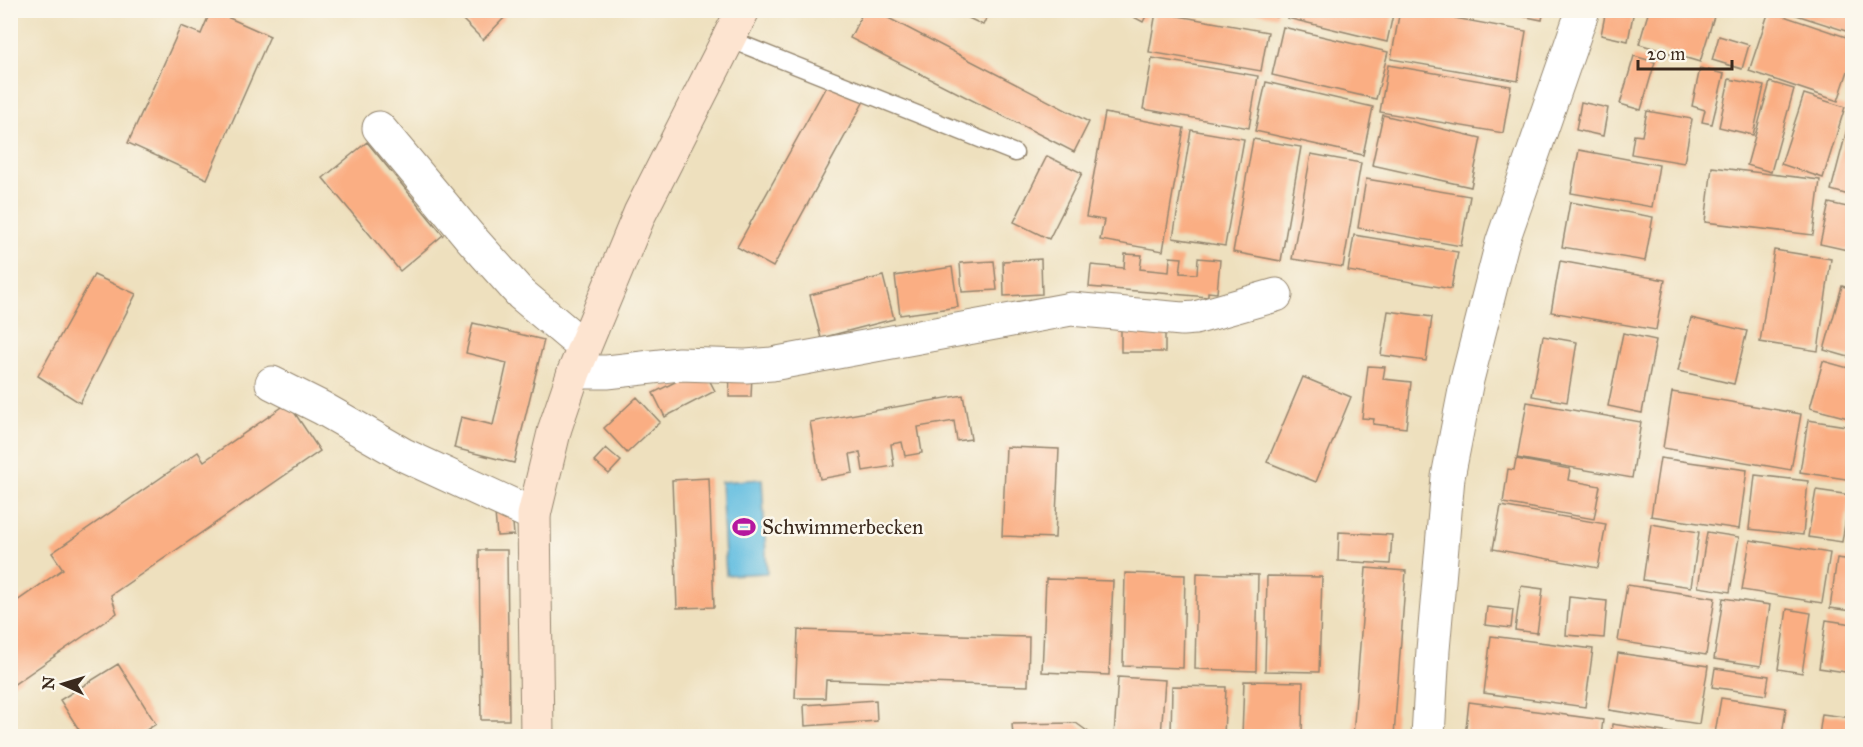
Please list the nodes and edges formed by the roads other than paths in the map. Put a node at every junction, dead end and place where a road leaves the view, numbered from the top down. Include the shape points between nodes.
1 (743, 10) edge
2 (1583, 10) edge
3 (729, 39) junction
4 (379, 128) dead end
5 (1015, 153) dead end
6 (1276, 296) dead end
7 (579, 360) junction
8 (272, 383) dead end
9 (534, 515) junction
10 (537, 736) edge
11 (1428, 736) edge

1 - 3 street
2 - 11 street via 1502,243 1467,380 1448,477
3 - 5 lane
3 - 7 street via 640,213
4 - 7 street
6 - 7 street via 1182,319 1071,309 772,364 679,364 607,372
7 - 9 street via 555,428
8 - 9 street via 404,455
9 - 10 street

